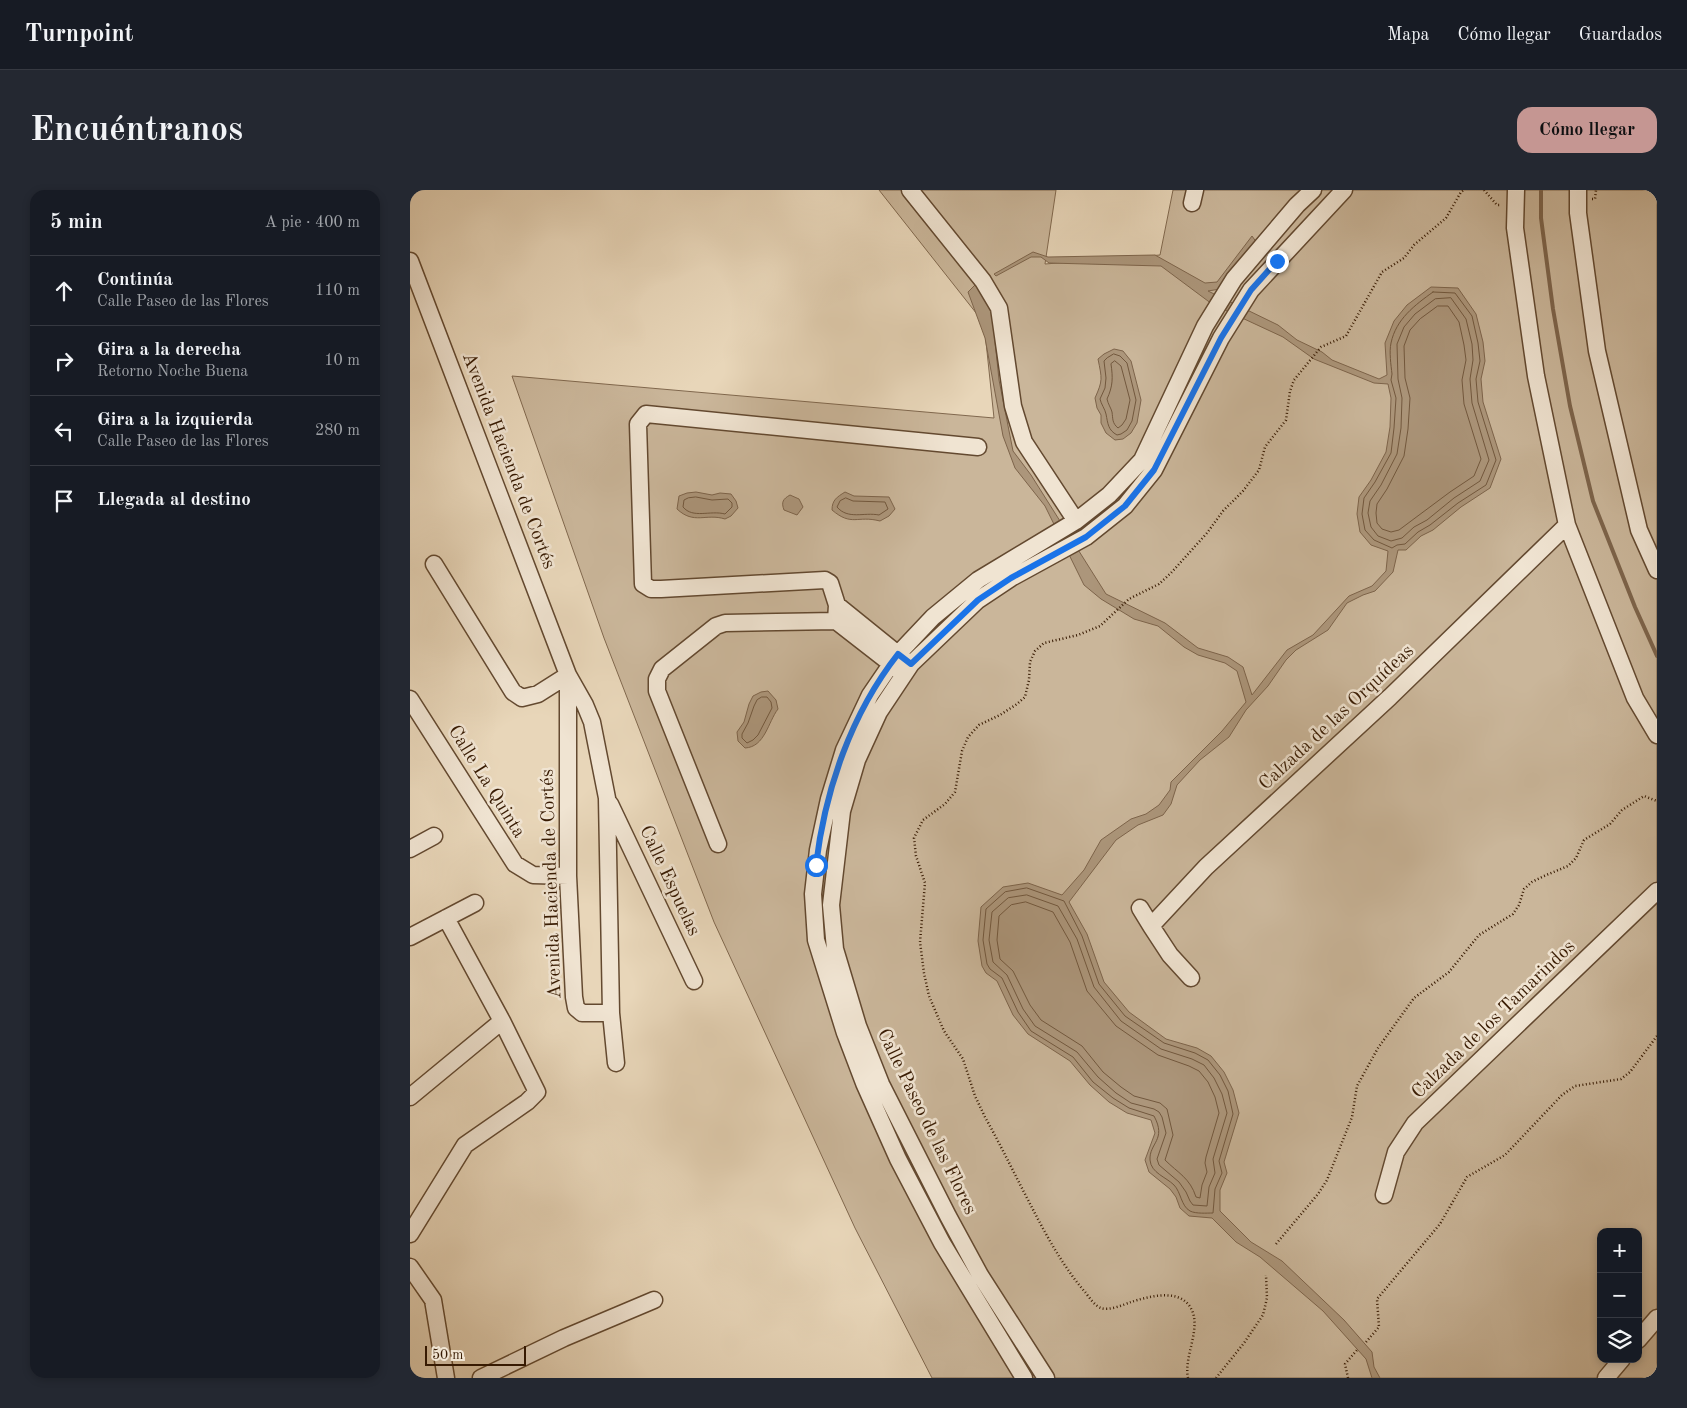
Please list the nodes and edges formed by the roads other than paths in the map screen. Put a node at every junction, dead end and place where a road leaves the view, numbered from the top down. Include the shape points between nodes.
1 (910, 190) edge
2 (1313, 190) edge
3 (1578, 190) edge
4 (1341, 191) edge
5 (1517, 196) edge
6 (410, 261) edge
7 (978, 447) dead end
8 (1091, 509) junction
9 (1076, 521) junction
10 (1104, 522) junction
11 (1567, 525) junction
12 (434, 564) dead end
13 (1657, 570) edge
14 (836, 613) junction
15 (901, 664) junction
16 (568, 675) junction
17 (410, 699) edge
18 (1657, 735) edge
19 (607, 798) junction
20 (434, 836) dead end
21 (718, 844) dead end
22 (410, 848) edge
23 (568, 876) junction
24 (1657, 891) edge
25 (475, 903) dead end
26 (1140, 908) dead end
27 (446, 918) junction
28 (1151, 926) junction
29 (410, 937) edge
30 (1191, 978) dead end
31 (694, 981) dead end
32 (611, 1013) junction
33 (502, 1021) junction
34 (616, 1063) dead end
35 (410, 1097) edge
36 (914, 1151) junction
37 (898, 1159) junction
38 (1384, 1195) dead end
39 (410, 1234) edge
40 (410, 1267) edge
41 (654, 1300) dead end
42 (1657, 1318) edge
43 (1642, 1335) edge
44 (1619, 1363) edge
45 (446, 1378) edge
46 (481, 1378) edge
47 (1024, 1378) edge
48 (1046, 1378) edge
49 (1606, 1378) edge

1 - 9 street via 984,281 999,308 1013,406 1024,442
2 - 8 street, Calle Paseo de las Flores via 1296,205 1234,279 1205,326 1142,460
3 - 13 street via 1578,212 1597,351 1640,530
4 - 10 street, Calle Paseo de las Flores via 1251,290 1221,338 1154,470 1125,506
5 - 11 street via 1515,228 1536,376
6 - 16 street, Avenida Hacienda de Cortés
7 - 14 street via 646,414 638,424 643,584 651,589 662,589 825,580 830,583
8 - 9 street, Calle Paseo de las Flores
8 - 10 street
9 - 15 street, Calle Paseo de las Flores via 978,580 933,617
10 - 15 street, Calle Paseo de las Flores via 1086,537 978,600
11 - 18 street via 1635,698
11 - 28 street, Calzada de las Orquídeas via 1390,697 1206,867
12 - 16 street via 513,692 522,698 538,694
14 - 15 street
14 - 21 street via 725,623 716,626 662,669 657,679 657,691
15 - 36 street, Calle Paseo de las Flores via 857,760 842,811 831,905 836,949 858,1026 881,1084
15 - 37 street, Calle Paseo de las Flores via 870,695 844,750 818,850 813,894 816,940 826,976 864,1083
16 - 19 street, Avenida Hacienda de Cortés via 592,722
16 - 23 street, Avenida Hacienda de Cortés
17 - 23 street, Calle La Quinta via 515,864 533,875
19 - 31 street, Calle Espuelas
19 - 32 street, Avenida Hacienda de Cortés
20 - 22 street
23 - 32 street, Avenida Hacienda de Cortés via 576,1008 582,1013
24 - 38 street, Calzada de los Tamarindos via 1415,1123 1396,1152
25 - 27 street
26 - 28 street
27 - 29 street
27 - 33 street
28 - 30 street via 1170,955
32 - 34 street
33 - 35 street
33 - 39 street via 537,1092 465,1145
36 - 37 street
36 - 48 street, Calle Paseo de las Flores via 980,1276
37 - 47 street, Calle Paseo de las Flores via 942,1243
40 - 45 street via 433,1300
41 - 46 street
42 - 43 street
44 - 49 street

